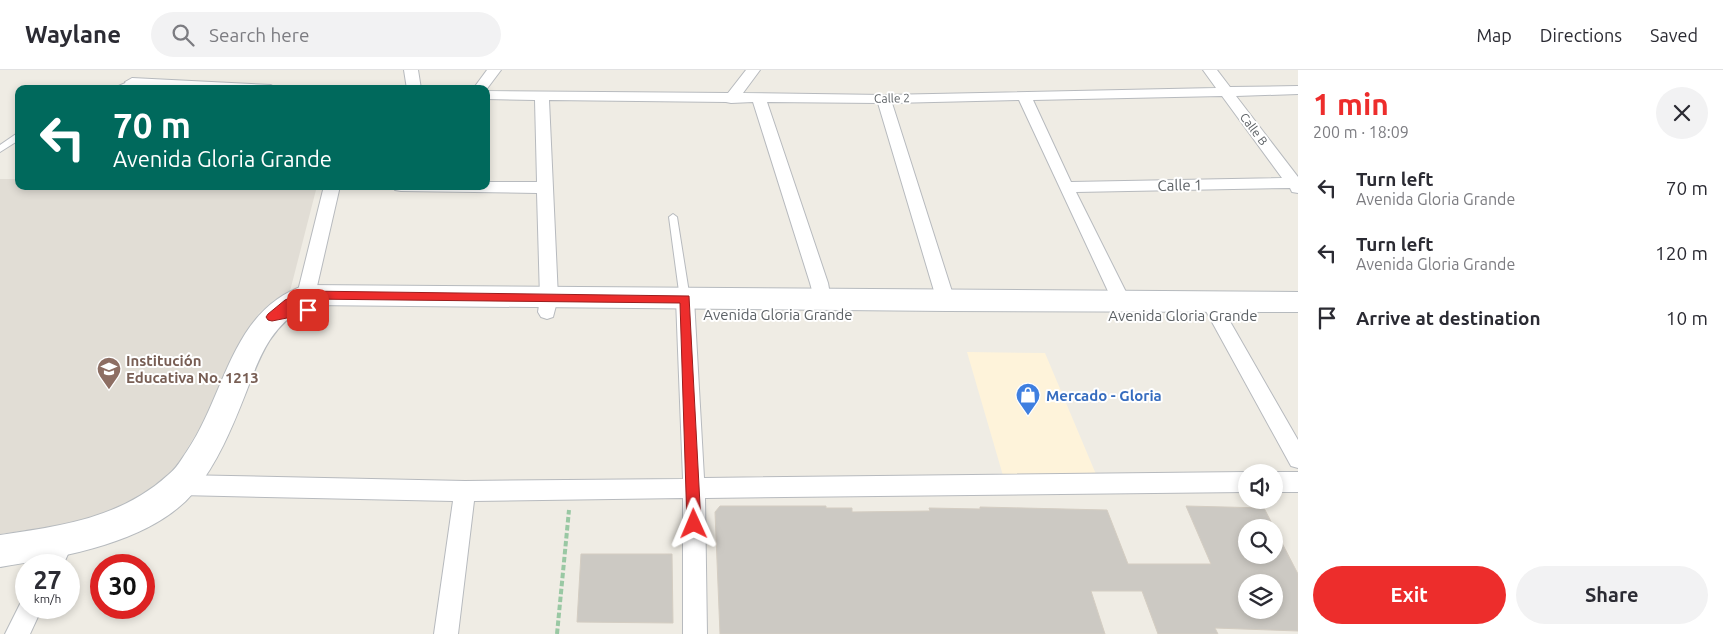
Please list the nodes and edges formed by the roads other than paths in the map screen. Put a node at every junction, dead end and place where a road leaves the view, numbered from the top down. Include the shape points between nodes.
1 (146, 70) edge
2 (411, 70) edge
3 (494, 70) edge
4 (753, 70) edge
5 (1210, 70) edge
6 (132, 82) junction
7 (125, 85) edge
8 (192, 85) edge
9 (413, 85) edge
10 (483, 85) edge
11 (1298, 90) edge
12 (1226, 91) junction
13 (490, 95) edge
14 (542, 97) junction
15 (1026, 97) junction
16 (731, 99) junction
17 (759, 99) junction
18 (884, 99) junction
19 (15, 139) edge
20 (0, 149) edge
21 (1296, 186) edge
22 (490, 187) edge
23 (1066, 187) junction
24 (544, 188) junction
25 (331, 190) edge
26 (673, 218) dead end
27 (306, 295) junction
28 (822, 300) junction
29 (946, 301) junction
30 (1122, 302) junction
31 (1298, 302) edge
32 (548, 305) junction
33 (685, 306) junction
34 (1213, 309) junction
35 (1298, 315) edge
36 (272, 317) junction
37 (1298, 459) edge
38 (1238, 482) edge
39 (1283, 482) edge
40 (1298, 482) edge
41 (180, 485) junction
42 (694, 487) junction
43 (465, 491) junction
44 (0, 551) edge
45 (57, 553) edge
46 (24, 619) edge
47 (17, 634) edge
48 (446, 634) edge
49 (695, 634) edge

1 - 6 street
2 - 9 street
3 - 10 street
4 - 16 street
5 - 12 street, Calle B
6 - 7 lane
6 - 8 street
11 - 12 street, Calle 2
12 - 15 street, Calle 2
12 - 21 street, Calle B
13 - 14 street, Calle 2
14 - 16 street, Calle 2
14 - 24 street
15 - 18 street, Calle 2
15 - 23 street
16 - 17 street, Calle 2
17 - 18 street, Calle 2
17 - 28 street
18 - 29 street
19 - 20 lane
21 - 23 street, Calle 1
22 - 24 street
23 - 30 street
24 - 32 street
25 - 27 street
26 - 33 lane
27 - 32 street, Avenida Gloria Grande
27 - 36 street, Avenida Gloria Grande via 289,303
28 - 29 street, Avenida Gloria Grande
28 - 33 street, Avenida Gloria Grande
29 - 30 street, Avenida Gloria Grande
30 - 34 street, Avenida Gloria Grande
31 - 34 street, Avenida Gloria Grande
32 - 33 street, Avenida Gloria Grande
32 - 36 street, Avenida Gloria Grande via 308,310
33 - 34 street, Avenida Gloria Grande
33 - 42 street
34 - 35 street, Avenida Gloria Grande
34 - 37 street
36 - 41 street via 250,350 204,452
38 - 42 street
39 - 40 street
41 - 43 street
41 - 45 street via 144,512
42 - 43 street
42 - 49 street
43 - 48 street
44 - 45 street
46 - 47 street

